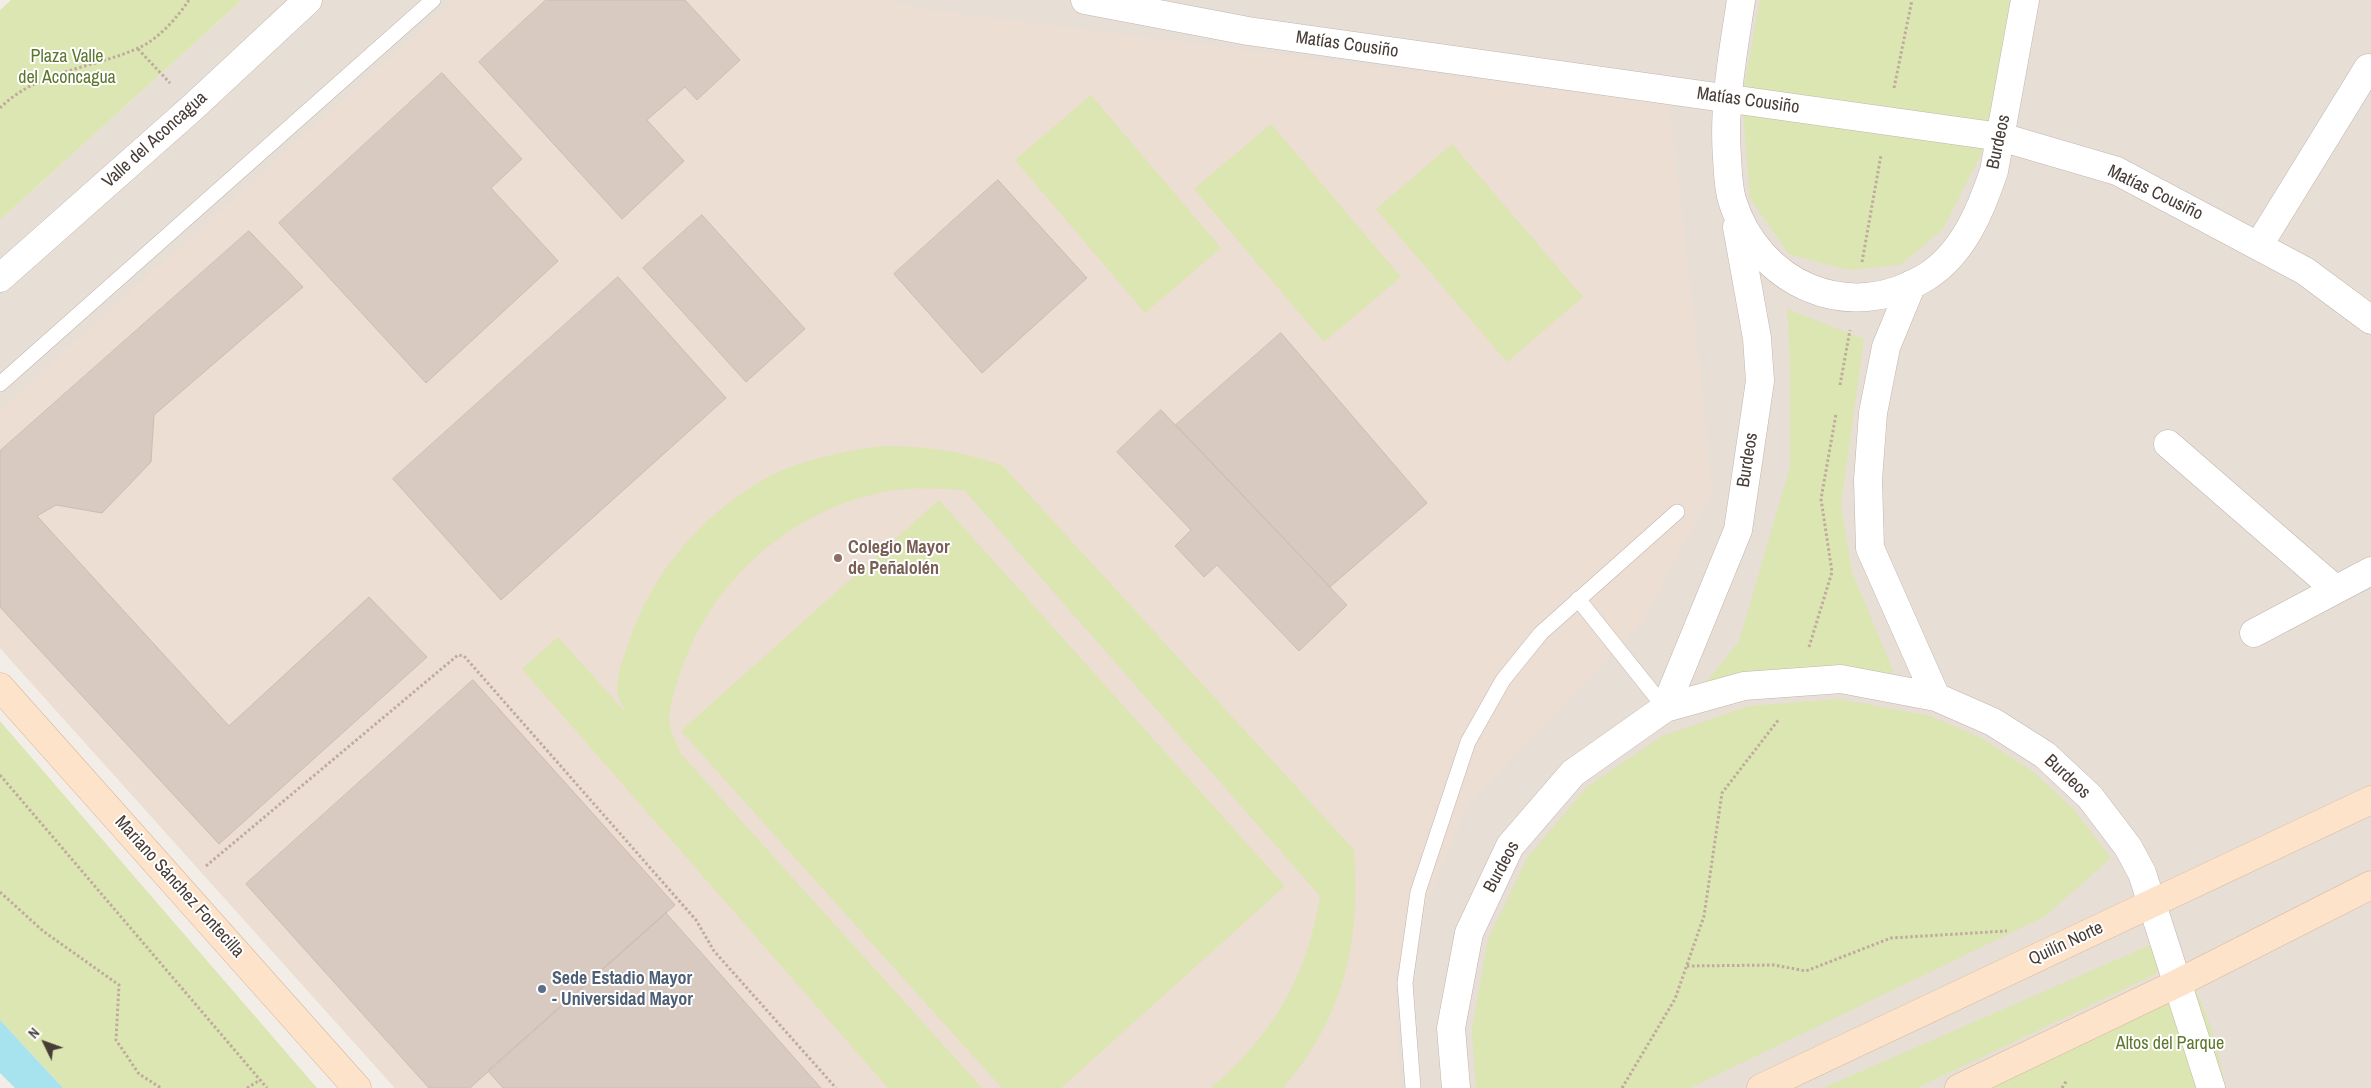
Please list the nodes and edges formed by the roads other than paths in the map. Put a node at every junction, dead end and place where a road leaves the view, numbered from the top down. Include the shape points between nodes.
1 (308, 0) edge
2 (433, 0) edge
3 (1084, 0) edge
4 (1741, 0) edge
5 (2025, 0) edge
6 (2368, 68) dead end
7 (1726, 98) junction
8 (2002, 137) junction
9 (1732, 201) junction
10 (2259, 245) junction
11 (0, 278) edge
12 (1912, 284) junction
13 (2371, 320) edge
14 (0, 384) edge
15 (2168, 444) dead end
16 (1677, 512) dead end
17 (2371, 571) edge
18 (2335, 589) junction
19 (1578, 599) junction
20 (2254, 633) dead end
21 (0, 686) edge
22 (1936, 697) junction
23 (1665, 708) junction
24 (2371, 800) edge
25 (2368, 893) edge
26 (2151, 904) junction
27 (2176, 984) junction
28 (357, 1088) edge
29 (1413, 1088) edge
30 (1456, 1088) edge
31 (1761, 1088) edge
32 (1959, 1088) edge
33 (2211, 1088) edge

1 - 11 street, Valle del Aconcagua
2 - 14 lane
3 - 7 street, Matías Cousiño via 1248,31
4 - 7 street, Burdeos
5 - 8 street, Burdeos
6 - 10 street
7 - 8 street, Matías Cousiño
7 - 9 street, Burdeos via 1728,184
8 - 10 street, Matías Cousiño via 2117,171
8 - 12 street, Burdeos via 1986,194 1966,235 1940,265
9 - 12 street, Burdeos via 1755,247 1781,273 1801,286 1840,298 1856,298 1872,297
9 - 23 street, Burdeos via 1751,294 1760,381 1738,530
10 - 13 street, Matías Cousiño via 2305,271
12 - 22 street via 1886,348 1873,413 1868,480 1870,548
15 - 18 street
16 - 19 lane
17 - 18 street
18 - 20 street
19 - 23 lane
19 - 29 lane via 1541,633 1503,680 1465,751 1418,892 1406,983
21 - 28 street, Mariano Sánchez Fontecilla
22 - 23 street, Burdeos via 1841,679 1744,686
22 - 26 street, Burdeos via 1993,722 2045,755 2090,797 2128,847 2142,873
23 - 30 street, Burdeos via 1574,773 1510,846 1469,933 1451,1028
24 - 26 street, Quilín Norte
25 - 27 street
26 - 27 street, Burdeos
26 - 31 street, Quilín Norte
27 - 32 street
27 - 33 street

